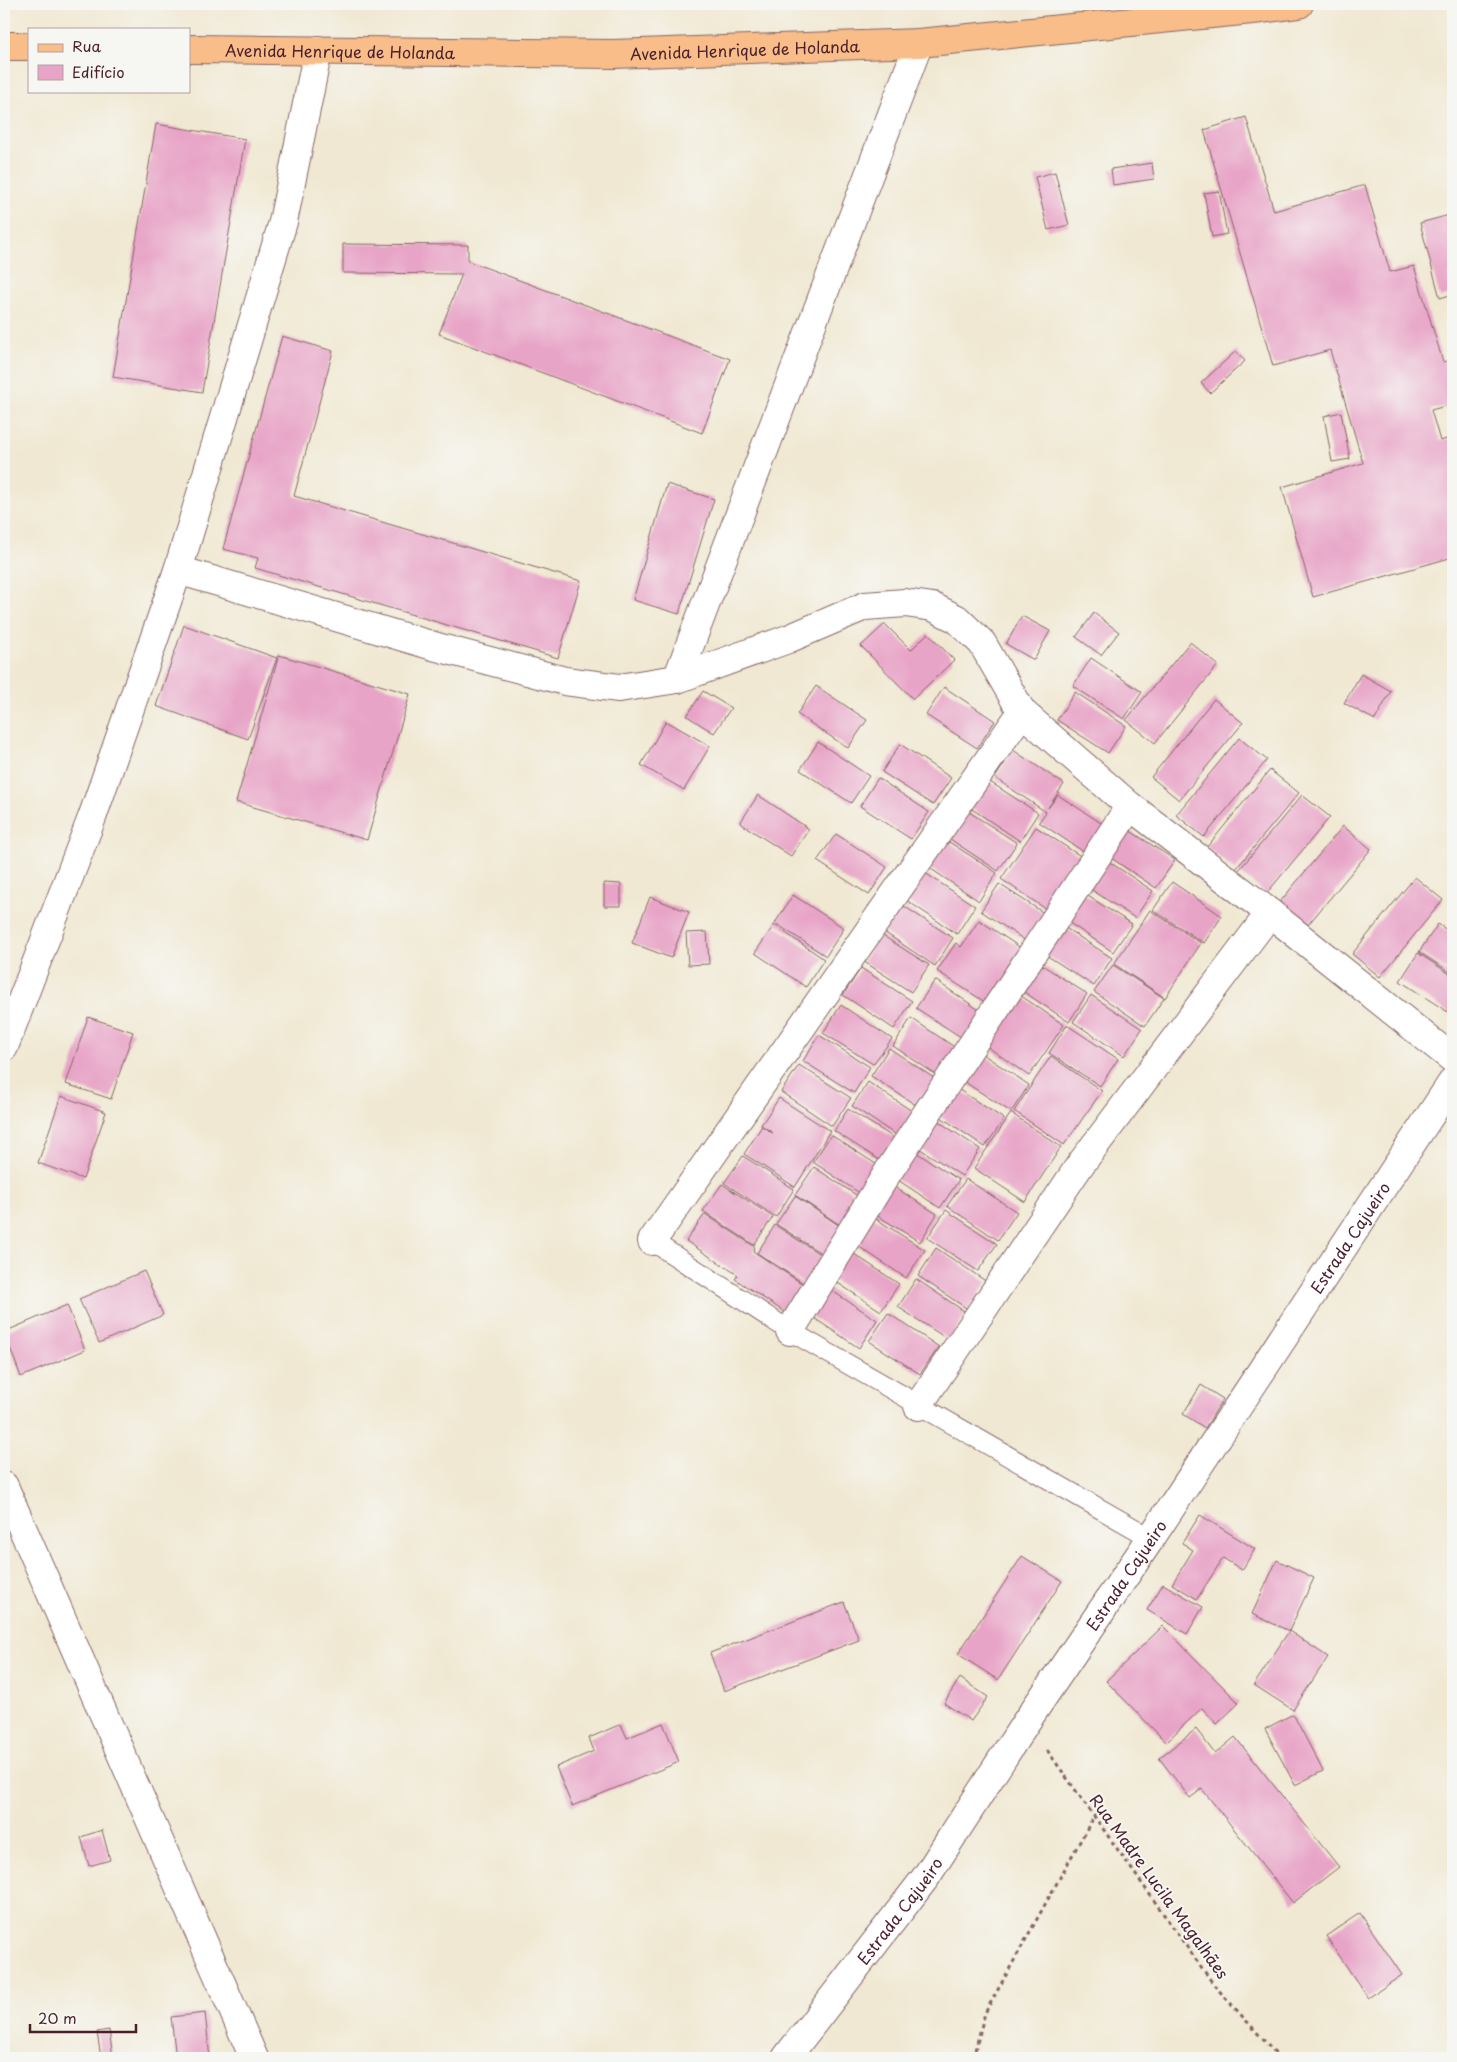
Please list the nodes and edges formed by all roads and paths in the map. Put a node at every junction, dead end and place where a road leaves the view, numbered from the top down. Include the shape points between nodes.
1 (1299, 4) edge
2 (919, 43) junction
3 (4, 46) edge
4 (28, 46) edge
5 (190, 48) edge
6 (318, 50) junction
7 (178, 570) junction
8 (677, 679) junction
9 (1022, 712) junction
10 (1130, 806) junction
11 (1270, 913) junction
12 (4, 1047) edge
13 (1453, 1059) edge
14 (1453, 1081) edge
15 (652, 1242) joint
16 (790, 1331) junction
17 (918, 1406) junction
18 (4, 1486) edge
19 (1151, 1538) junction
20 (1026, 1722) junction
21 (1094, 1816) junction
22 (254, 2058) edge
23 (786, 2058) edge
24 (973, 2058) edge
25 (1280, 2058) edge

1 - 2 main road, Avenida Henrique de Holanda
2 - 6 main road, Avenida Henrique de Holanda via 613,54
2 - 8 street
3 - 4 main road
5 - 6 main road, Avenida Henrique de Holanda
6 - 7 street via 283,222
7 - 8 street via 565,681 619,688
7 - 12 street via 93,814
8 - 9 street via 788,639 865,606 905,603 933,607 957,619 982,643
9 - 10 street
9 - 15 street
10 - 11 street
10 - 16 street via 888,1172
11 - 13 street
11 - 17 street via 1080,1164
14 - 19 street, Estrada Cajueiro
15 - 16 lane
16 - 17 lane
17 - 19 lane
18 - 22 street
19 - 20 street, Estrada Cajueiro
20 - 21 path, Rua Madre Lucila Magalhães
20 - 23 street, Estrada Cajueiro via 926,1878
21 - 24 path via 985,2013
21 - 25 path, Rua Madre Lucila Magalhães via 1214,1985

